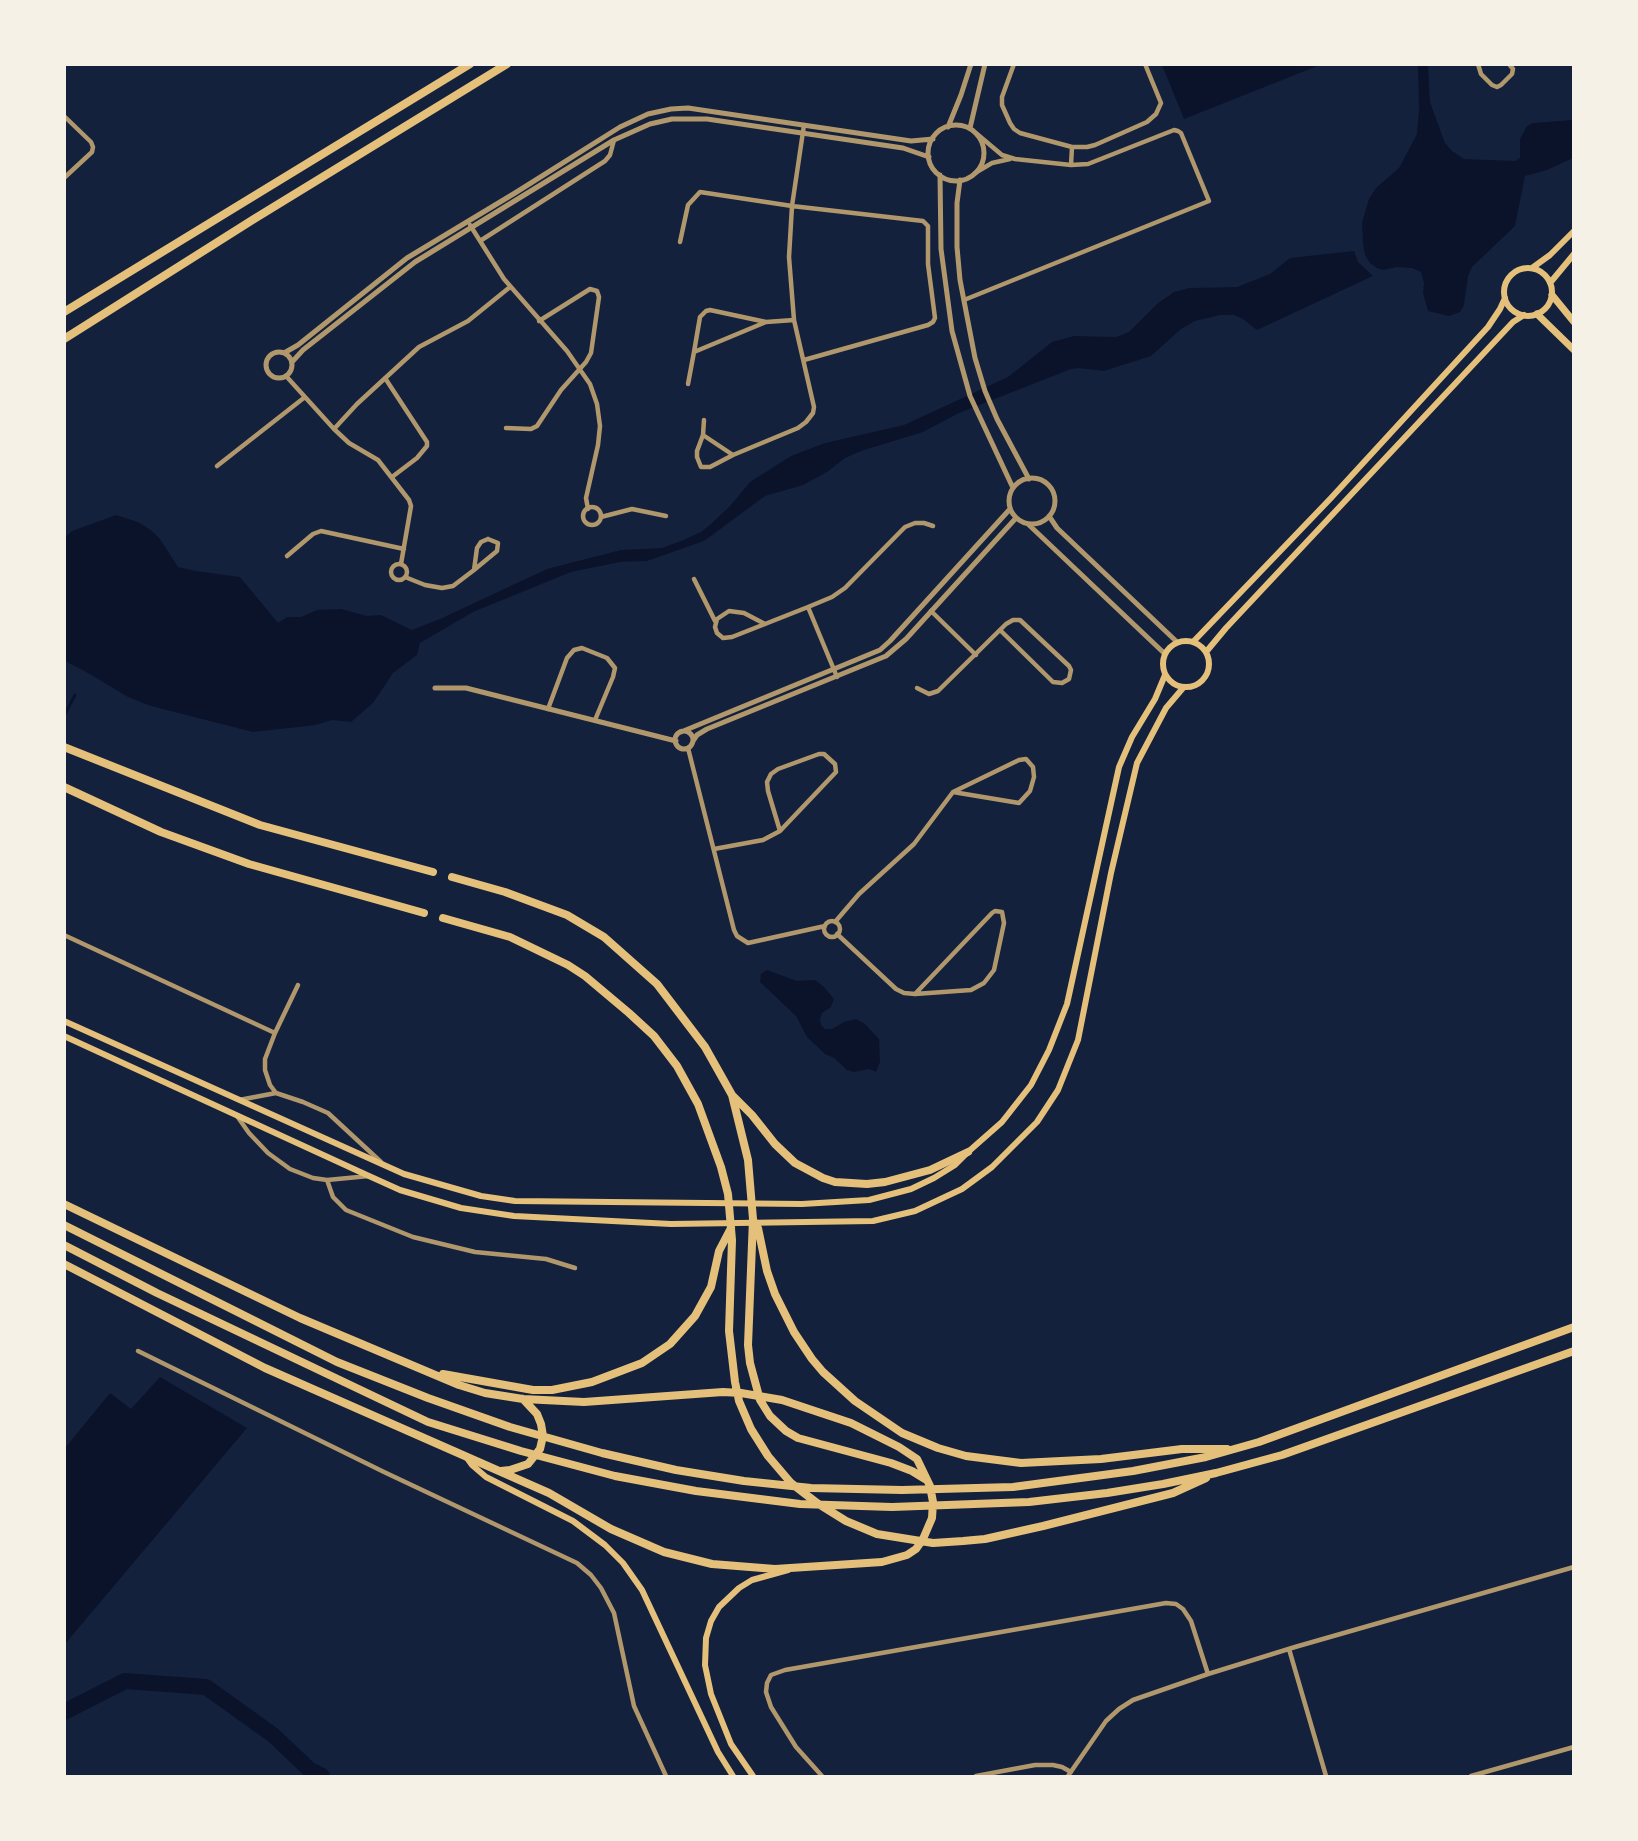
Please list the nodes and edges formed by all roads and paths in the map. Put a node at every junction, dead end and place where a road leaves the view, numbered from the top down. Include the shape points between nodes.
1 (470, 64) edge
2 (507, 64) edge
3 (970, 64) edge
4 (985, 64) edge
5 (1014, 64) edge
6 (1145, 64) edge
7 (1478, 64) edge
8 (1509, 64) edge
9 (64, 116) edge
10 (804, 125) junction
11 (948, 127) junction
12 (970, 129) junction
13 (803, 133) junction
14 (977, 134) junction
15 (933, 139) junction
16 (614, 140) junction
17 (1072, 147) junction
18 (929, 157) junction
19 (1015, 159) junction
20 (1071, 165) junction
21 (975, 173) junction
22 (940, 176) junction
23 (64, 178) edge
24 (960, 180) junction
25 (792, 206) junction
26 (468, 222) junction
27 (472, 228) junction
28 (1574, 231) edge
29 (480, 241) junction
30 (680, 242) dead end
31 (1574, 254) edge
32 (1532, 268) junction
33 (114, 282) junction
34 (1550, 283) junction
35 (510, 287) junction
36 (1552, 295) junction
37 (1505, 298) junction
38 (964, 300) junction
39 (64, 306) edge
40 (64, 312) edge
41 (1537, 314) junction
42 (1524, 315) junction
43 (794, 320) junction
44 (539, 321) junction
45 (766, 322) junction
46 (1574, 322) edge
47 (64, 339) edge
48 (1574, 350) edge
49 (694, 352) junction
50 (284, 353) junction
51 (804, 360) junction
52 (292, 362) junction
53 (580, 369) junction
54 (286, 376) junction
55 (385, 378) junction
56 (688, 384) dead end
57 (305, 397) junction
58 (704, 420) dead end
59 (506, 428) dead end
60 (334, 429) junction
61 (703, 435) junction
62 (733, 455) junction
63 (217, 466) dead end
64 (392, 477) junction
65 (1029, 478) junction
66 (1013, 488) junction
67 (588, 509) junction
68 (1010, 509) junction
69 (666, 516) dead end
70 (1049, 516) junction
71 (601, 517) junction
72 (1016, 518) junction
73 (1028, 524) junction
74 (933, 526) dead end
75 (404, 549) junction
76 (287, 556) dead end
77 (401, 564) junction
78 (474, 570) junction
79 (405, 577) junction
80 (694, 579) dead end
81 (808, 607) junction
82 (931, 611) junction
83 (716, 621) junction
84 (765, 624) junction
85 (1000, 630) junction
86 (1177, 642) junction
87 (1193, 642) junction
88 (1206, 652) junction
89 (1165, 654) junction
90 (976, 655) junction
91 (833, 669) junction
92 (1165, 675) junction
93 (837, 677) junction
94 (435, 688) dead end
95 (917, 688) dead end
96 (1183, 688) junction
97 (548, 709) junction
98 (595, 720) junction
99 (681, 732) junction
100 (676, 741) junction
101 (693, 741) junction
102 (64, 747) edge
103 (688, 748) junction
104 (64, 787) edge
105 (953, 792) junction
106 (780, 831) junction
107 (714, 849) junction
108 (434, 872) dead end
109 (452, 877) dead end
110 (424, 913) dead end
111 (443, 918) dead end
112 (835, 922) junction
113 (825, 926) junction
114 (837, 934) junction
115 (64, 935) edge
116 (298, 984) dead end
117 (915, 994) junction
118 (64, 1021) edge
119 (275, 1033) junction
120 (64, 1036) edge
121 (276, 1094) junction
122 (732, 1095) junction
123 (239, 1100) junction
124 (237, 1116) junction
125 (968, 1152) junction
126 (385, 1165) junction
127 (369, 1176) junction
128 (327, 1180) junction
129 (64, 1204) edge
130 (753, 1219) junction
131 (64, 1225) edge
132 (731, 1227) junction
133 (64, 1245) edge
134 (64, 1264) edge
135 (575, 1268) dead end
136 (1574, 1327) edge
137 (138, 1351) dead end
138 (1574, 1351) edge
139 (430, 1372) junction
140 (523, 1399) junction
141 (1233, 1450) junction
142 (467, 1458) junction
143 (500, 1471) junction
144 (1218, 1472) junction
145 (927, 1480) junction
146 (794, 1568) junction
147 (1574, 1568) edge
148 (1289, 1649) junction
149 (1208, 1674) junction
150 (1574, 1747) edge
151 (1070, 1774) edge
152 (666, 1776) edge
153 (733, 1776) edge
154 (753, 1776) edge
155 (822, 1776) edge
156 (976, 1776) edge
157 (1326, 1776) edge
158 (1471, 1776) edge

1 - 33 highway
2 - 47 highway
3 - 11 street
4 - 12 street
5 - 17 street via 1002,105 1014,129
6 - 17 street via 1161,104 1156,114 1095,145
7 - 8 street via 1481,74 1497,87 1512,74
9 - 23 street via 93,147 92,153
10 - 13 street
10 - 15 street via 911,141
10 - 26 street via 688,108 648,114 620,127
11 - 12 street
11 - 15 street
12 - 14 street
13 - 16 street via 689,118 650,124
13 - 18 street via 903,148
13 - 25 street
14 - 19 street via 1002,155
14 - 21 street via 984,158
15 - 18 street
16 - 27 street
16 - 29 street via 605,161
17 - 20 street
18 - 22 street
19 - 20 street
19 - 21 street via 1001,160
20 - 38 street via 1088,164 1178,131 1209,201
21 - 24 street
22 - 24 street
22 - 66 street via 941,249 952,331 970,396
24 - 38 street via 957,247
25 - 30 street via 700,192 688,205
25 - 43 street via 789,257
25 - 51 street via 923,221 928,226 933,322
26 - 27 street
26 - 50 street via 407,258
27 - 29 street
27 - 52 street via 399,273
28 - 32 main road
29 - 35 street
31 - 34 main road
32 - 34 main road
32 - 37 main road via 1521,268 1509,277
33 - 39 highway
33 - 40 highway
34 - 36 main road
35 - 44 street
35 - 55 street via 468,321 419,347
36 - 41 main road
36 - 46 main road
37 - 42 main road via 1511,309
37 - 87 main road via 1488,327
38 - 65 street via 985,391
41 - 42 main road
41 - 48 main road
42 - 88 main road via 1513,322
43 - 45 street
43 - 51 street
44 - 53 street
44 - 53 street via 590,289 597,291 591,353
45 - 49 street
45 - 49 street via 706,311 700,317
49 - 56 street
50 - 52 street
50 - 54 street via 271,354 266,367 275,378
51 - 62 street via 814,400 813,413 798,428
52 - 54 street
53 - 59 street via 537,426
53 - 67 street via 590,384 600,426 586,498
54 - 57 street
55 - 60 street
55 - 64 street via 427,442 417,458
57 - 60 street
57 - 63 street
58 - 61 street
60 - 64 street via 378,460
61 - 62 street
61 - 62 street via 697,451 701,467 710,467
64 - 75 street via 411,506
65 - 66 street
65 - 70 street via 1044,482 1054,494
66 - 68 street
67 - 71 street via 596,509
67 - 71 street via 583,515 588,524 597,524
68 - 72 street
68 - 91 street via 890,641 874,653
69 - 71 street via 632,509
70 - 73 street
70 - 86 street
72 - 73 street
72 - 82 street
73 - 89 street
74 - 81 street via 915,523 904,527 844,588
75 - 76 street via 321,531
75 - 77 street
77 - 79 street via 407,570
77 - 79 street via 393,566 391,574 396,579
78 - 78 street via 481,542 495,540 497,551
78 - 79 street via 453,586 442,588
80 - 83 street
81 - 84 street
81 - 91 street
82 - 90 street
82 - 93 street via 892,652
83 - 84 street via 729,611 744,613
83 - 84 street via 717,633 725,638
85 - 85 street via 1013,620 1020,620 1069,666 1069,679 1053,682
85 - 90 street
86 - 87 main road
86 - 89 main road
87 - 88 main road
88 - 96 main road via 1210,666 1204,680
89 - 92 main road
90 - 95 street via 938,691 929,694
91 - 93 street
91 - 99 street
92 - 96 main road
92 - 125 main road via 1119,767 1067,1004 1049,1050 1015,1107
93 - 101 street via 707,729
94 - 97 street via 466,688
96 - 127 main road via 1166,708 1137,763 1078,1040 1066,1075 1023,1137 992,1167 946,1198 880,1220 671,1224 504,1215 461,1208 400,1190
97 - 98 street
97 - 98 street via 567,658 582,648 607,658 615,668
98 - 100 street
99 - 100 street
99 - 101 street via 689,732
100 - 103 street via 680,748
101 - 103 street
102 - 108 highway via 260,825
103 - 107 street
104 - 110 highway via 161,832 249,864
105 - 105 street via 1019,803 1030,791 1033,767 1026,759 1019,760
105 - 112 street via 914,844 859,894
106 - 106 street via 768,791 771,774 824,754 835,764 836,772
106 - 107 street via 763,840
107 - 113 street via 734,930 742,941 748,943
109 - 122 highway via 547,906 611,943 657,984 705,1047
111 - 132 highway via 510,937 552,955 585,976 654,1036 677,1066 698,1104 722,1167
112 - 113 street
112 - 114 street
113 - 114 street via 828,935
114 - 117 street via 896,989
115 - 119 street
116 - 119 street
117 - 117 street via 992,913 1002,912 1004,923 994,970 984,983 971,990
118 - 123 main road
119 - 121 street via 265,1070
120 - 124 main road
121 - 123 street
121 - 126 street via 328,1113
122 - 125 highway via 795,1163 835,1182 885,1182 930,1170
122 - 130 highway via 748,1160
123 - 126 main road
124 - 127 main road
124 - 128 street via 268,1153 290,1169
125 - 126 main road via 955,1165 911,1188 869,1200 802,1204 515,1202 451,1189
127 - 128 street
128 - 135 street via 333,1197 346,1210 413,1237 475,1252 546,1259
129 - 139 highway via 300,1318
130 - 141 highway via 775,1294 812,1359 855,1401 902,1433 966,1456 1021,1463 1182,1449
130 - 145 highway via 748,1345 756,1391 770,1416 798,1438 898,1466
131 - 141 highway via 338,1362 428,1398 602,1453 713,1477 839,1490 941,1490 1033,1485 1133,1471
132 - 139 highway via 719,1251 711,1287 695,1316 662,1350 631,1368 581,1386 552,1390
132 - 144 highway via 729,1331 735,1382 744,1414 768,1456 791,1483 827,1510 864,1530 933,1543 986,1539 1173,1493
133 - 144 highway via 428,1422 615,1476 746,1498 858,1507 1029,1502 1107,1493
134 - 142 highway via 265,1368
136 - 141 highway
137 - 152 street via 577,1563 602,1588 614,1613 634,1706
138 - 144 highway via 1318,1443
139 - 140 highway via 485,1393
140 - 143 highway via 542,1424 540,1449 528,1464
140 - 145 highway via 584,1402 723,1392 772,1397 851,1423 899,1448 917,1459
142 - 143 highway
142 - 153 main road via 486,1476 573,1521 624,1563 642,1590 717,1752
143 - 146 highway via 664,1552 734,1567
145 - 146 highway via 933,1502 932,1518 923,1539 908,1555 882,1562
146 - 154 main road via 752,1580 739,1588 719,1607 706,1638 705,1665 711,1694 731,1744
147 - 148 street
148 - 149 street
148 - 157 street
149 - 151 street via 1119,1708
149 - 155 street via 1191,1621 1183,1609 1166,1603 771,1675 766,1692 771,1707 796,1747
150 - 158 street
151 - 156 street via 1062,1767 1035,1765

